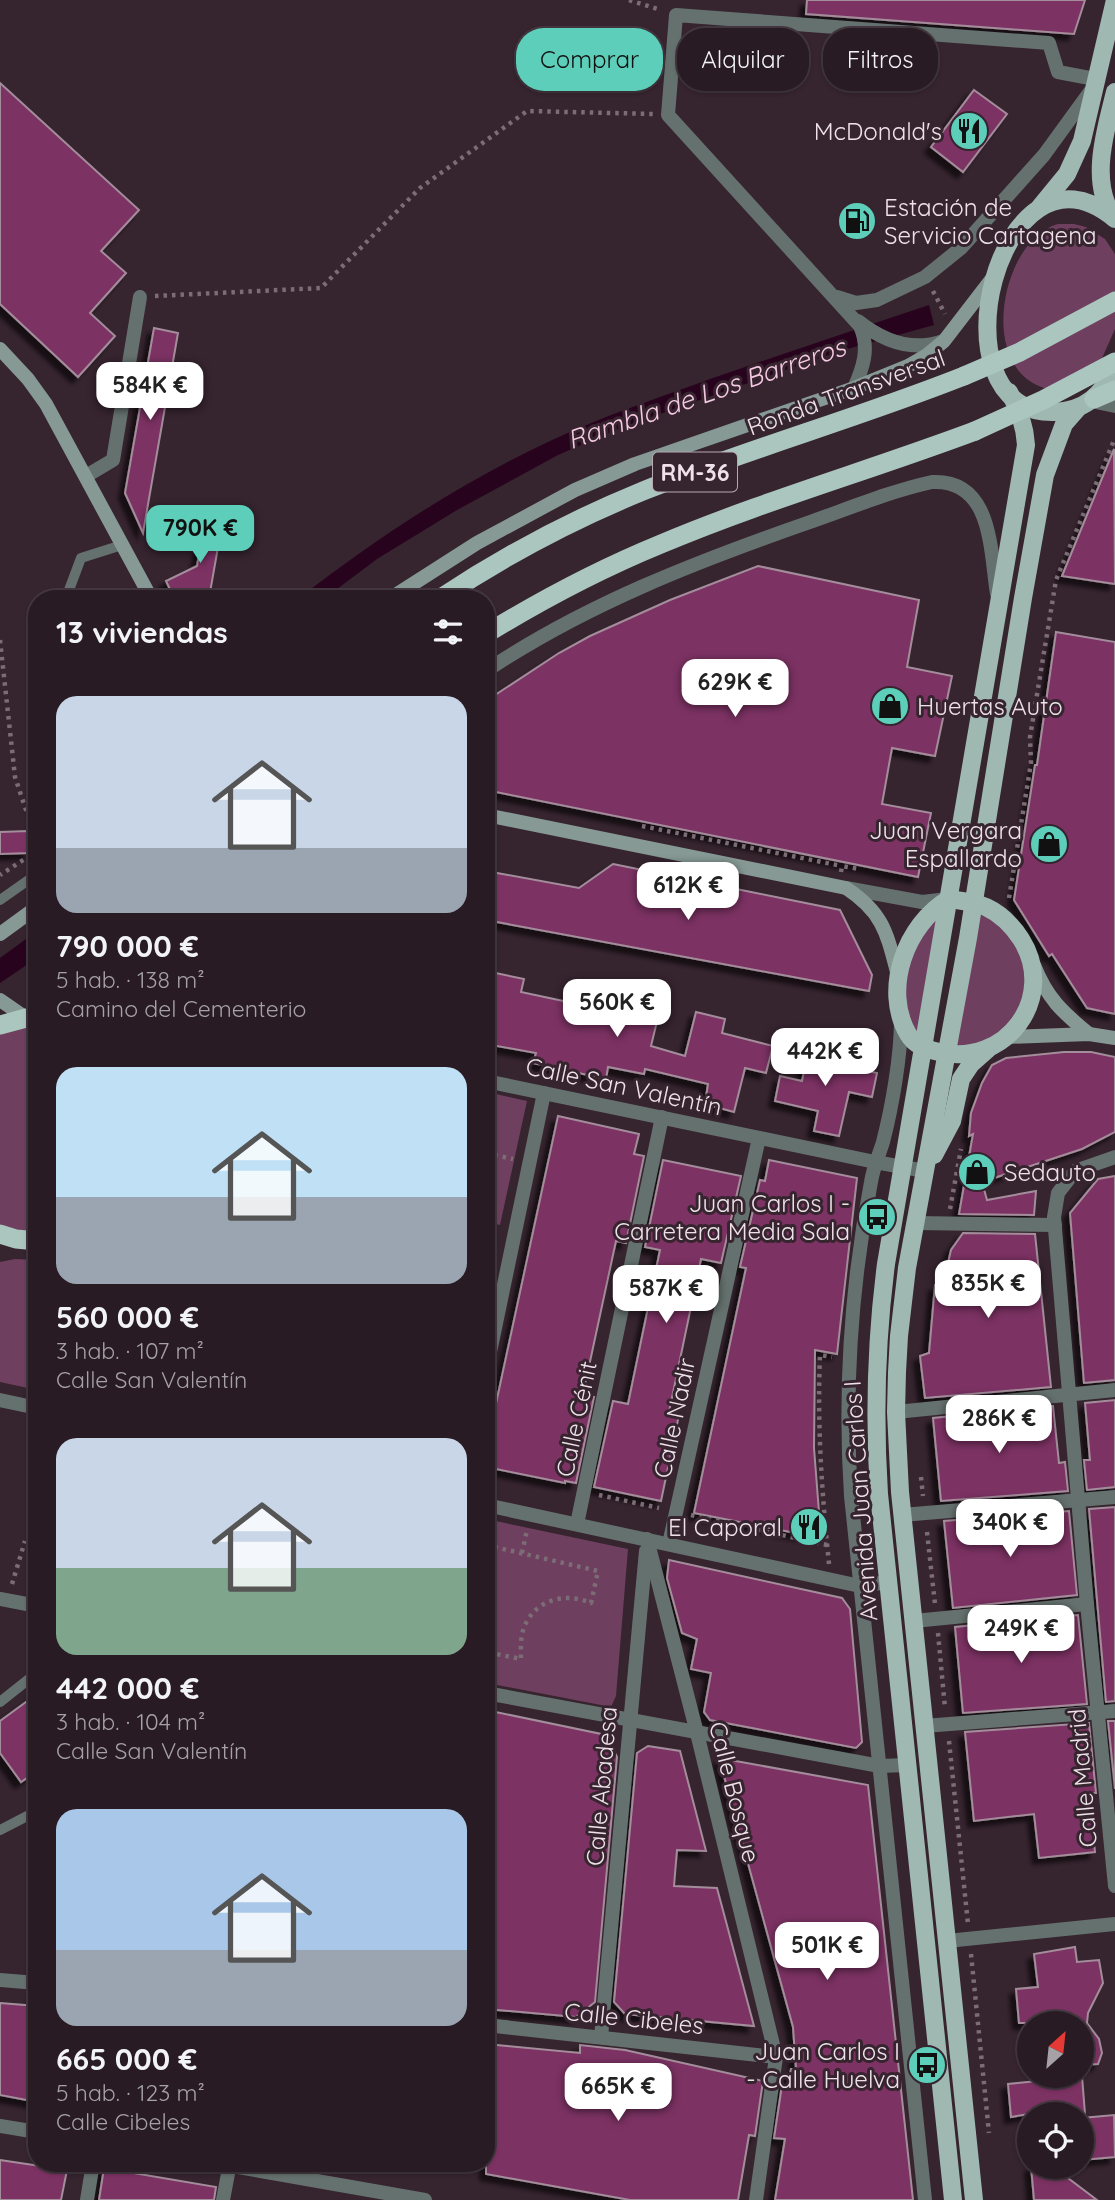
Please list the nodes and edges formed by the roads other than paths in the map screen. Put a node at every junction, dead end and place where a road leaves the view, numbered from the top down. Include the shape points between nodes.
1 (1115, 0) edge
2 (1094, 84) junction
3 (1115, 92) edge
4 (1109, 154) edge
5 (1035, 211) junction
6 (1115, 219) edge
7 (997, 272) junction
8 (140, 296) road end
9 (834, 296) junction
10 (1115, 301) edge
11 (860, 323) junction
12 (944, 341) junction
13 (0, 349) edge
14 (1115, 362) edge
15 (1115, 368) edge
16 (854, 388) junction
17 (1115, 390) edge
18 (1009, 392) junction
19 (1088, 402) junction
20 (1115, 406) edge
21 (86, 476) junction
22 (122, 545) junction
23 (69, 590) edge
24 (147, 590) edge
25 (403, 590) edge
26 (455, 590) edge
27 (999, 605) junction
28 (495, 629) edge
29 (495, 665) edge
30 (495, 817) edge
31 (28, 880) edge
32 (846, 888) junction
33 (949, 899) junction
34 (0, 900) edge
35 (974, 903) junction
36 (28, 914) edge
37 (0, 934) edge
38 (1032, 962) junction
39 (898, 976) junction
40 (0, 1000) edge
41 (28, 1016) edge
42 (28, 1019) edge
43 (901, 1019) junction
44 (0, 1024) edge
45 (1089, 1034) junction
46 (1115, 1038) edge
47 (1002, 1041) junction
48 (924, 1049) junction
49 (947, 1054) junction
50 (495, 1083) edge
51 (544, 1093) junction
52 (662, 1117) junction
53 (759, 1138) junction
54 (1115, 1157) edge
55 (875, 1162) junction
56 (904, 1167) junction
57 (925, 1171) junction
58 (915, 1223) junction
59 (1055, 1225) junction
60 (0, 1234) edge
61 (28, 1239) edge
62 (28, 1242) edge
63 (0, 1245) edge
64 (495, 1327) edge
65 (1115, 1390) edge
66 (1070, 1394) junction
67 (0, 1400) edge
68 (28, 1406) edge
69 (896, 1412) junction
70 (1115, 1497) edge
71 (1080, 1500) junction
72 (495, 1507) edge
73 (902, 1515) junction
74 (577, 1524) junction
75 (647, 1539) junction
76 (669, 1544) junction
77 (888, 1582) junction
78 (860, 1586) junction
79 (5, 1595) edge
80 (28, 1603) edge
81 (1087, 1604) junction
82 (914, 1621) junction
83 (28, 1680) edge
84 (495, 1695) edge
85 (0, 1702) edge
86 (1115, 1711) edge
87 (1099, 1712) junction
88 (630, 1720) junction
89 (924, 1726) junction
90 (697, 1733) junction
91 (908, 1765) junction
92 (880, 1766) junction
93 (28, 1816) edge
94 (0, 1830) edge
95 (1115, 1886) edge
96 (1115, 1924) edge
97 (947, 1941) junction
98 (926, 1942) junction
99 (0, 1980) edge
100 (28, 1982) edge
101 (495, 2026) edge
102 (601, 2037) junction
103 (776, 2057) junction
104 (0, 2126) edge
105 (28, 2131) edge
106 (92, 2172) edge
107 (225, 2172) edge
108 (261, 2172) edge
109 (364, 2195) edge
110 (87, 2200) edge
111 (223, 2200) edge
112 (425, 2200) edge
113 (756, 2200) edge
114 (925, 2200) edge
115 (953, 2200) edge
116 (974, 2200) edge

1 - 2 main road
2 - 5 main road via 1073,164
2 - 9 street via 1044,155 961,248 925,276 877,300 856,303
2 - 9 street via 1058,72 1049,43 676,15 667,115
3 - 4 main road
4 - 6 main road via 1103,191
5 - 6 main road via 1056,201 1078,201
5 - 7 main road, Avenida Juan Carlos I via 1016,231
7 - 12 main road
7 - 18 main road, Avenida Juan Carlos I via 988,311 988,346 995,370
8 - 21 street via 113,460
9 - 11 street
10 - 26 highway, Ronda Transversal / RM-36, bridge via 964,376 616,503 545,537
11 - 12 street via 886,340 913,345
11 - 16 street via 866,346
12 - 16 main road via 908,366
13 - 21 main road via 46,404
14 - 28 highway, RM-36, bridge via 975,431 661,543 551,595
15 - 19 main road, Avenida Juan Carlos I via 1104,388
16 - 25 main road via 635,464 575,490
17 - 19 highway
18 - 19 main road via 1038,410 1056,412
18 - 27 main road, Avenida Juan Carlos I via 1022,421 1026,445
19 - 20 street
19 - 35 main road, Avenida Juan Carlos I via 1064,424 1045,475
21 - 22 main road
22 - 23 lane via 82,558
22 - 24 main road
27 - 29 street via 980,507 956,484 932,482 673,572 566,622
27 - 33 main road, Avenida Juan Carlos I
30 - 32 main road
31 - 34 lane
32 - 33 street via 922,902
32 - 39 main road via 872,908 887,935
33 - 35 main road
33 - 39 main road via 920,926
33 - 48 main road, Avenida Juan Carlos I
35 - 38 main road via 1012,925
35 - 49 main road, Avenida Juan Carlos I
36 - 37 main road
38 - 45 main road via 1053,1002
38 - 47 main road via 1032,998 1021,1021
39 - 43 main road
40 - 41 main road
42 - 44 highway
43 - 48 main road via 912,1040
43 - 55 street, Avenida Juan Carlos I via 883,1143
45 - 46 main road
45 - 47 main road
47 - 49 main road via 978,1051
47 - 57 main road via 977,1058 961,1079 952,1121
48 - 49 main road
48 - 56 main road, Avenida Juan Carlos I
49 - 57 main road, Avenida Juan Carlos I
50 - 51 street, Calle San Valentín
51 - 52 street, Calle San Valentín
51 - 64 street
52 - 53 street, Calle San Valentín
52 - 74 street, Calle Cénit
53 - 55 street, Calle San Valentín
53 - 76 street, Calle Nadir
54 - 59 street, Calle Madrid via 1075,1171 1058,1192
55 - 56 street, Calle San Valentín
55 - 78 street, Avenida Juan Carlos I via 848,1370 848,1453
56 - 57 street, Calle San Valentín
56 - 77 main road, Avenida Juan Carlos I via 885,1276 876,1371 876,1451
57 - 58 main road, Avenida Juan Carlos I
58 - 59 street
58 - 69 main road, Avenida Juan Carlos I via 901,1314
59 - 66 street, Calle Madrid
60 - 61 highway
62 - 63 main road
65 - 66 street
66 - 69 street
66 - 71 street, Calle Madrid
67 - 68 street
69 - 73 main road, Avenida Juan Carlos I
70 - 71 street
71 - 73 street
71 - 81 street, Calle Madrid
72 - 74 street
73 - 82 main road, Avenida Juan Carlos I
74 - 75 street
75 - 76 street
75 - 88 street, Calle Abadesa
75 - 90 street, Calle Bosque
76 - 78 street
77 - 78 street
77 - 91 main road, Avenida Juan Carlos I
78 - 92 street, Avenida Juan Carlos I
79 - 80 street
81 - 82 street
81 - 87 street, Calle Madrid
82 - 89 main road, Avenida Juan Carlos I
83 - 85 lane
84 - 88 street
86 - 87 street
87 - 89 street
87 - 95 street, Calle Madrid
88 - 90 street
88 - 102 street, Calle Abadesa
89 - 97 main road, Avenida Juan Carlos I
90 - 92 street
90 - 103 street, Calle Bosque
91 - 92 street
91 - 98 main road, Avenida Juan Carlos I
92 - 114 street, Avenida Juan Carlos I
93 - 94 lane
96 - 97 street
97 - 98 main road
97 - 116 main road, Avenida Juan Carlos I
98 - 115 main road, Avenida Juan Carlos I
99 - 100 street
101 - 102 street, Calle Cibeles
102 - 103 street, Calle Cibeles
103 - 113 street
104 - 105 street
106 - 110 street
107 - 111 street
108 - 109 street
109 - 112 street

